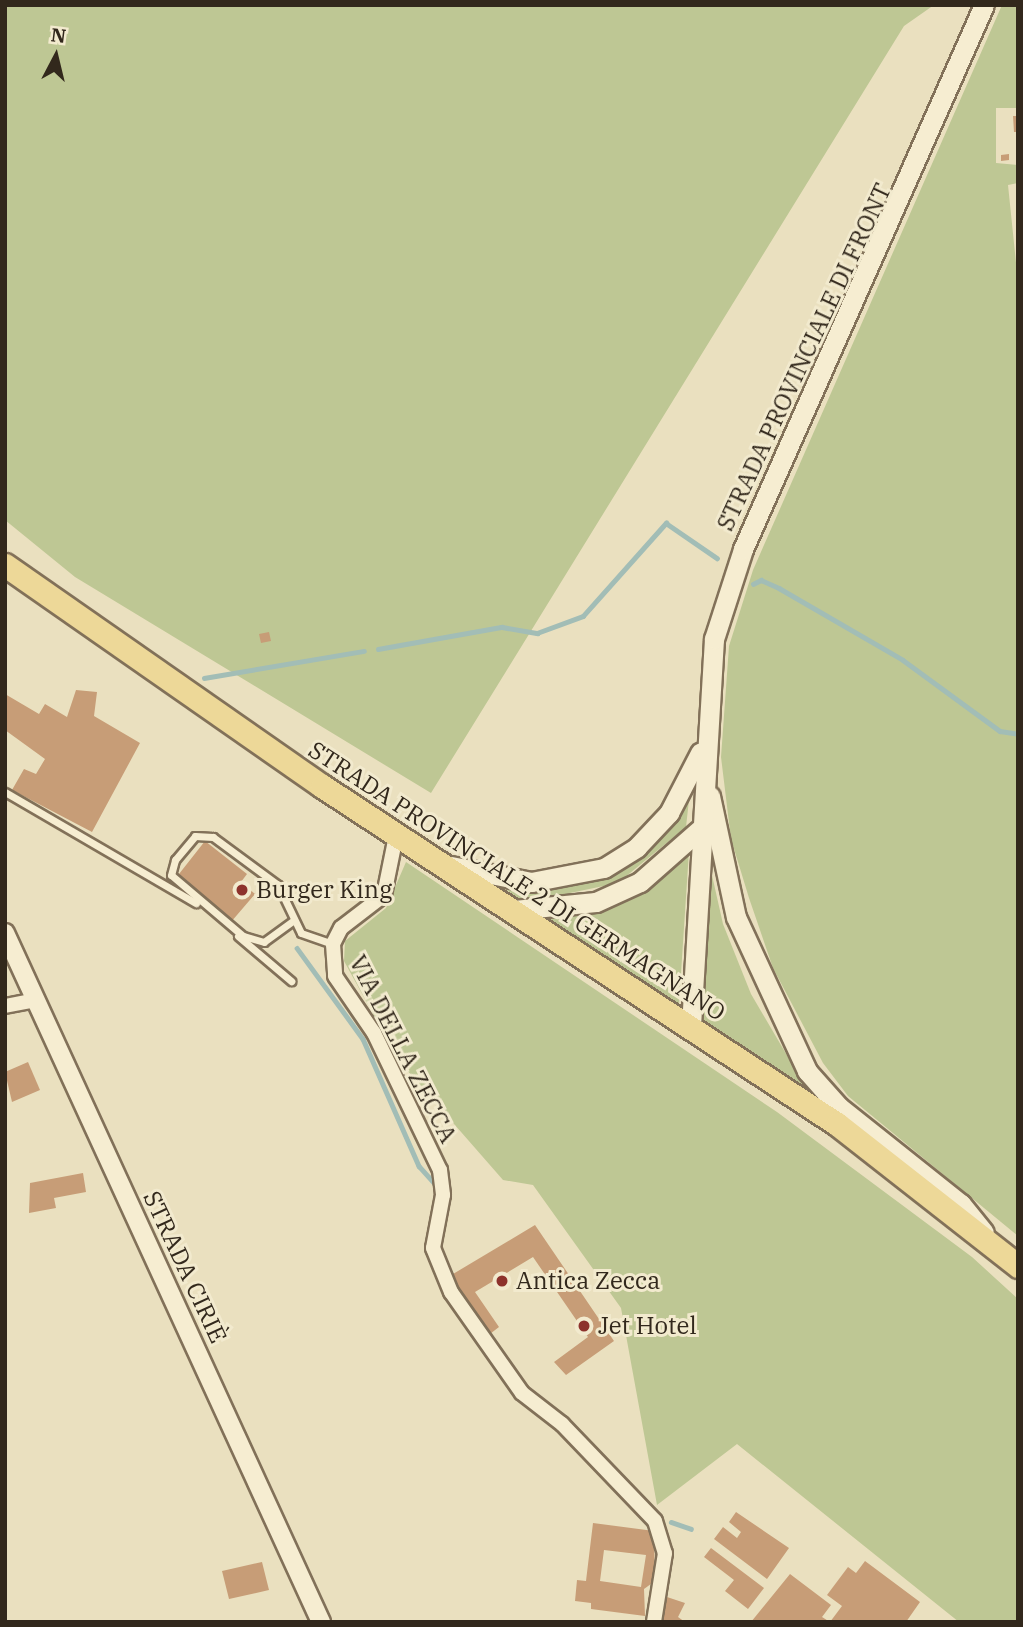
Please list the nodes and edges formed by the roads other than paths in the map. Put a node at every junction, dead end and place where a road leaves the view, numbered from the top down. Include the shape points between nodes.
1 (984, 5) edge
2 (5, 565) edge
3 (706, 740) junction
4 (5, 792) edge
5 (699, 830) junction
6 (397, 831) junction
7 (447, 864) junction
8 (514, 909) junction
9 (294, 920) junction
10 (5, 933) edge
11 (333, 944) junction
12 (291, 981) dead end
13 (35, 1000) junction
14 (5, 1006) edge
15 (691, 1026) junction
16 (996, 1246) junction
17 (1018, 1266) edge
18 (321, 1622) edge
19 (654, 1622) edge

1 - 3 main road, STRADA PROVINCIALE DI FRONT via 743,549 714,639
2 - 6 main road, STRADA PROVINCIALE 2 DI GERMAGNANO
3 - 5 main road
3 - 7 main road via 669,813 637,847 604,868 531,882
3 - 16 main road via 712,816 736,916 807,1071 839,1107 961,1204
4 - 12 lane via 195,902
5 - 8 main road via 640,881 596,902
5 - 15 main road
6 - 7 main road, STRADA PROVINCIALE 2 DI GERMAGNANO
6 - 11 street, VIA DELLA ZECCA via 384,895 341,929
7 - 8 main road, STRADA PROVINCIALE 2 DI GERMAGNANO
8 - 15 main road, STRADA PROVINCIALE 2 DI GERMAGNANO
9 - 9 lane via 278,885 214,837 195,836 174,860 171,875 243,936 264,942
9 - 11 lane via 301,933
10 - 13 street, STRADA CIRIÈ
11 - 19 street, VIA DELLA ZECCA via 335,976 374,1032 440,1170 433,1248 451,1292 522,1393 562,1424 654,1521 665,1553
13 - 14 street
13 - 18 street, STRADA CIRIÈ
15 - 16 main road, STRADA PROVINCIALE 2 DI GERMAGNANO via 837,1124
16 - 17 main road, STRADA PROVINCIALE 2 DI GERMAGNANO

